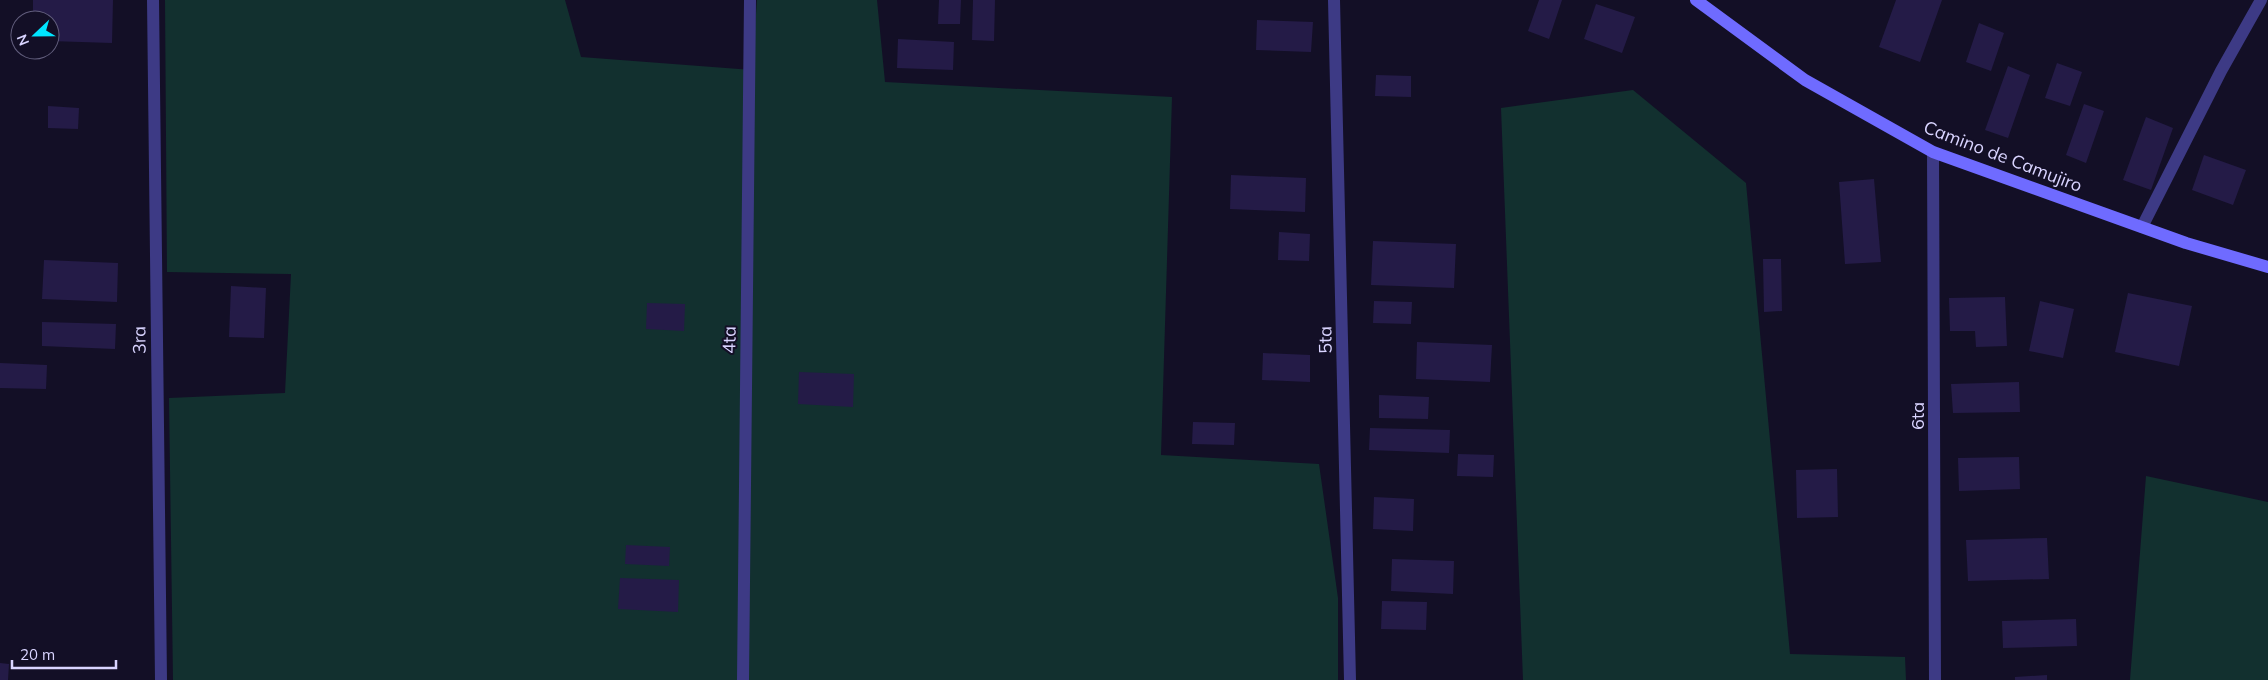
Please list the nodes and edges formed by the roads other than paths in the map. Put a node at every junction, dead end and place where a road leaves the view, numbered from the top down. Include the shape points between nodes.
1 (153, 0) edge
2 (750, 0) edge
3 (1334, 0) edge
4 (1696, 0) edge
5 (2261, 0) edge
6 (1933, 152) junction
7 (2142, 227) junction
8 (2268, 267) edge
9 (161, 680) edge
10 (743, 680) edge
11 (1350, 680) edge
12 (1935, 680) edge

1 - 9 street, 3ra
2 - 10 street, 4ta
3 - 11 street, 5ta
4 - 6 street, Camino de Camujiro via 1805,80
5 - 7 street
6 - 7 street, Camino de Camujiro
6 - 12 street, 6ta
7 - 8 street, Camino de Camujiro

